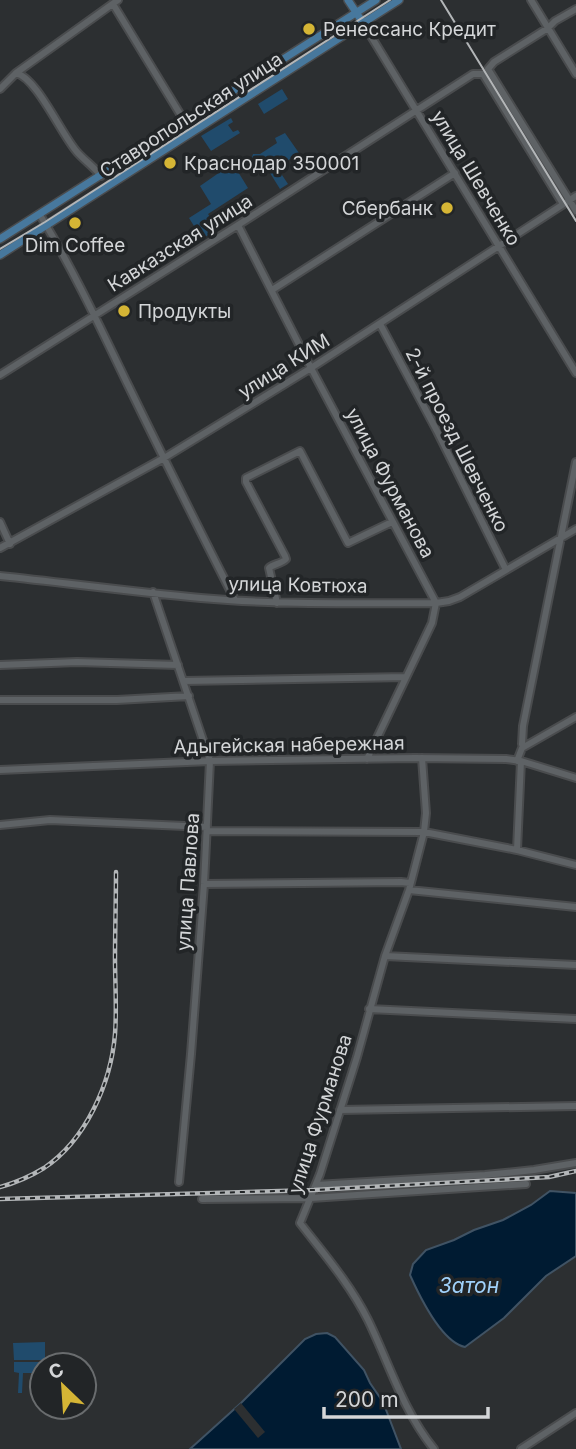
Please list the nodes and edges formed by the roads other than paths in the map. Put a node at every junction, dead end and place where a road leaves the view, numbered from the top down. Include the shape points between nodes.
1 (348, 0) edge
2 (376, 0) edge
3 (399, 0) edge
4 (531, 0) edge
5 (116, 2) edge
6 (576, 9) edge
7 (356, 12) junction
8 (363, 23) junction
9 (548, 28) junction
10 (485, 72) junction
11 (16, 73) junction
12 (576, 74) edge
13 (0, 89) edge
14 (416, 110) junction
15 (185, 122) junction
16 (455, 173) junction
17 (101, 176) junction
18 (569, 200) edge
19 (576, 211) edge
20 (40, 215) junction
21 (238, 225) junction
22 (47, 226) junction
23 (0, 228) edge
24 (3, 237) edge
25 (499, 247) junction
26 (0, 255) edge
27 (272, 290) junction
28 (95, 315) junction
29 (380, 324) junction
30 (311, 368) junction
31 (576, 373) edge
32 (0, 375) edge
33 (164, 458) junction
34 (576, 462) edge
35 (391, 522) junction
36 (0, 523) edge
37 (575, 531) edge
38 (560, 538) junction
39 (10, 544) junction
40 (0, 548) edge
41 (506, 570) junction
42 (0, 576) edge
43 (153, 592) junction
44 (235, 600) junction
45 (277, 603) junction
46 (436, 603) junction
47 (178, 664) junction
48 (0, 666) edge
49 (406, 677) junction
50 (184, 681) junction
51 (189, 696) junction
52 (0, 700) edge
53 (576, 718) edge
54 (522, 744) dead end
55 (422, 758) junction
56 (367, 759) junction
57 (210, 761) junction
58 (519, 761) junction
59 (0, 770) edge
60 (576, 778) edge
61 (0, 825) edge
62 (207, 829) junction
63 (424, 832) junction
64 (517, 850) junction
65 (576, 866) edge
66 (204, 884) junction
67 (410, 887) junction
68 (576, 907) edge
69 (385, 956) junction
70 (576, 965) edge
71 (369, 1009) junction
72 (576, 1019) edge
73 (576, 1106) edge
74 (340, 1110) junction
75 (576, 1163) edge
76 (179, 1182) dead end
77 (526, 1184) dead end
78 (316, 1185) junction
79 (311, 1198) junction
80 (202, 1199) dead end
81 (576, 1413) edge
82 (434, 1449) edge
83 (522, 1449) edge

1 - 7 main road, улица Шевченко
2 - 7 main road, Ставропольская улица
3 - 8 main road, Ставропольская улица
4 - 9 street
5 - 11 street
5 - 15 street
6 - 9 street, Кавказская улица
7 - 8 main road, улица Шевченко
7 - 15 main road, Ставропольская улица
8 - 14 street, улица Шевченко
8 - 22 main road, Ставропольская улица
9 - 10 street, Кавказская улица
9 - 12 street
10 - 14 street, Кавказская улица via 473,74
10 - 18 street
11 - 13 street
11 - 17 street via 35,89 76,151
14 - 16 street, улица Шевченко
14 - 21 street, Кавказская улица
15 - 17 main road, Ставропольская улица
16 - 25 street, улица Шевченко
16 - 27 street
17 - 20 main road, Ставропольская улица
18 - 19 street
18 - 25 street, улица КИМ
20 - 22 street
20 - 24 main road, Ставропольская улица
21 - 27 street, улица Фурманова
21 - 28 street, Кавказская улица
22 - 26 main road, Ставропольская улица
22 - 28 street
23 - 24 street
25 - 29 street, улица КИМ
25 - 31 street, улица Шевченко
27 - 30 street, улица Фурманова
28 - 32 street, Кавказская улица
28 - 33 street
29 - 30 street, улица КИМ
29 - 41 street, 2-й проезд Шевченко
30 - 33 street, улица КИМ
30 - 35 street, улица Фурманова
33 - 39 street, улица КИМ
33 - 44 street
34 - 38 street
35 - 45 street via 348,543 300,451 246,478 286,559 269,568
35 - 46 street, улица Фурманова
36 - 39 street
37 - 38 street, улица Ковтюха
38 - 41 street, улица Ковтюха
38 - 54 street
39 - 40 street, улица КИМ
41 - 46 street, улица Ковтюха via 460,597
42 - 43 street, улица Ковтюха
43 - 44 street, улица Ковтюха
43 - 47 street, улица Павлова
44 - 45 street, улица Ковтюха
45 - 46 street, улица Ковтюха
46 - 49 street via 432,623
47 - 48 street
47 - 50 street, улица Павлова
49 - 50 street
49 - 56 street
50 - 51 street, улица Павлова
51 - 52 street
51 - 57 street, улица Павлова
53 - 58 street via 522,748
55 - 56 street, Адыгейская набережная
55 - 58 street, Адыгейская набережная
55 - 63 street, улица Фурманова
56 - 57 street, Адыгейская набережная
57 - 59 street, Адыгейская набережная
57 - 62 street, улица Павлова
58 - 60 street, Адыгейская набережная
58 - 64 street
61 - 62 street via 50,820
62 - 63 street
62 - 66 street, улица Павлова
63 - 64 street
63 - 67 street, улица Фурманова
64 - 65 street
66 - 67 street via 401,882
66 - 76 street, улица Павлова
67 - 68 street
67 - 69 street, улица Фурманова
69 - 70 street
69 - 71 street, улица Фурманова
71 - 72 street
71 - 74 street, улица Фурманова
73 - 74 street
74 - 78 street, улица Фурманова
75 - 78 street via 485,1175
77 - 79 street
78 - 79 street, улица Фурманова
79 - 80 street
79 - 82 street, улица Фурманова via 300,1223 352,1291 411,1414
81 - 83 street

